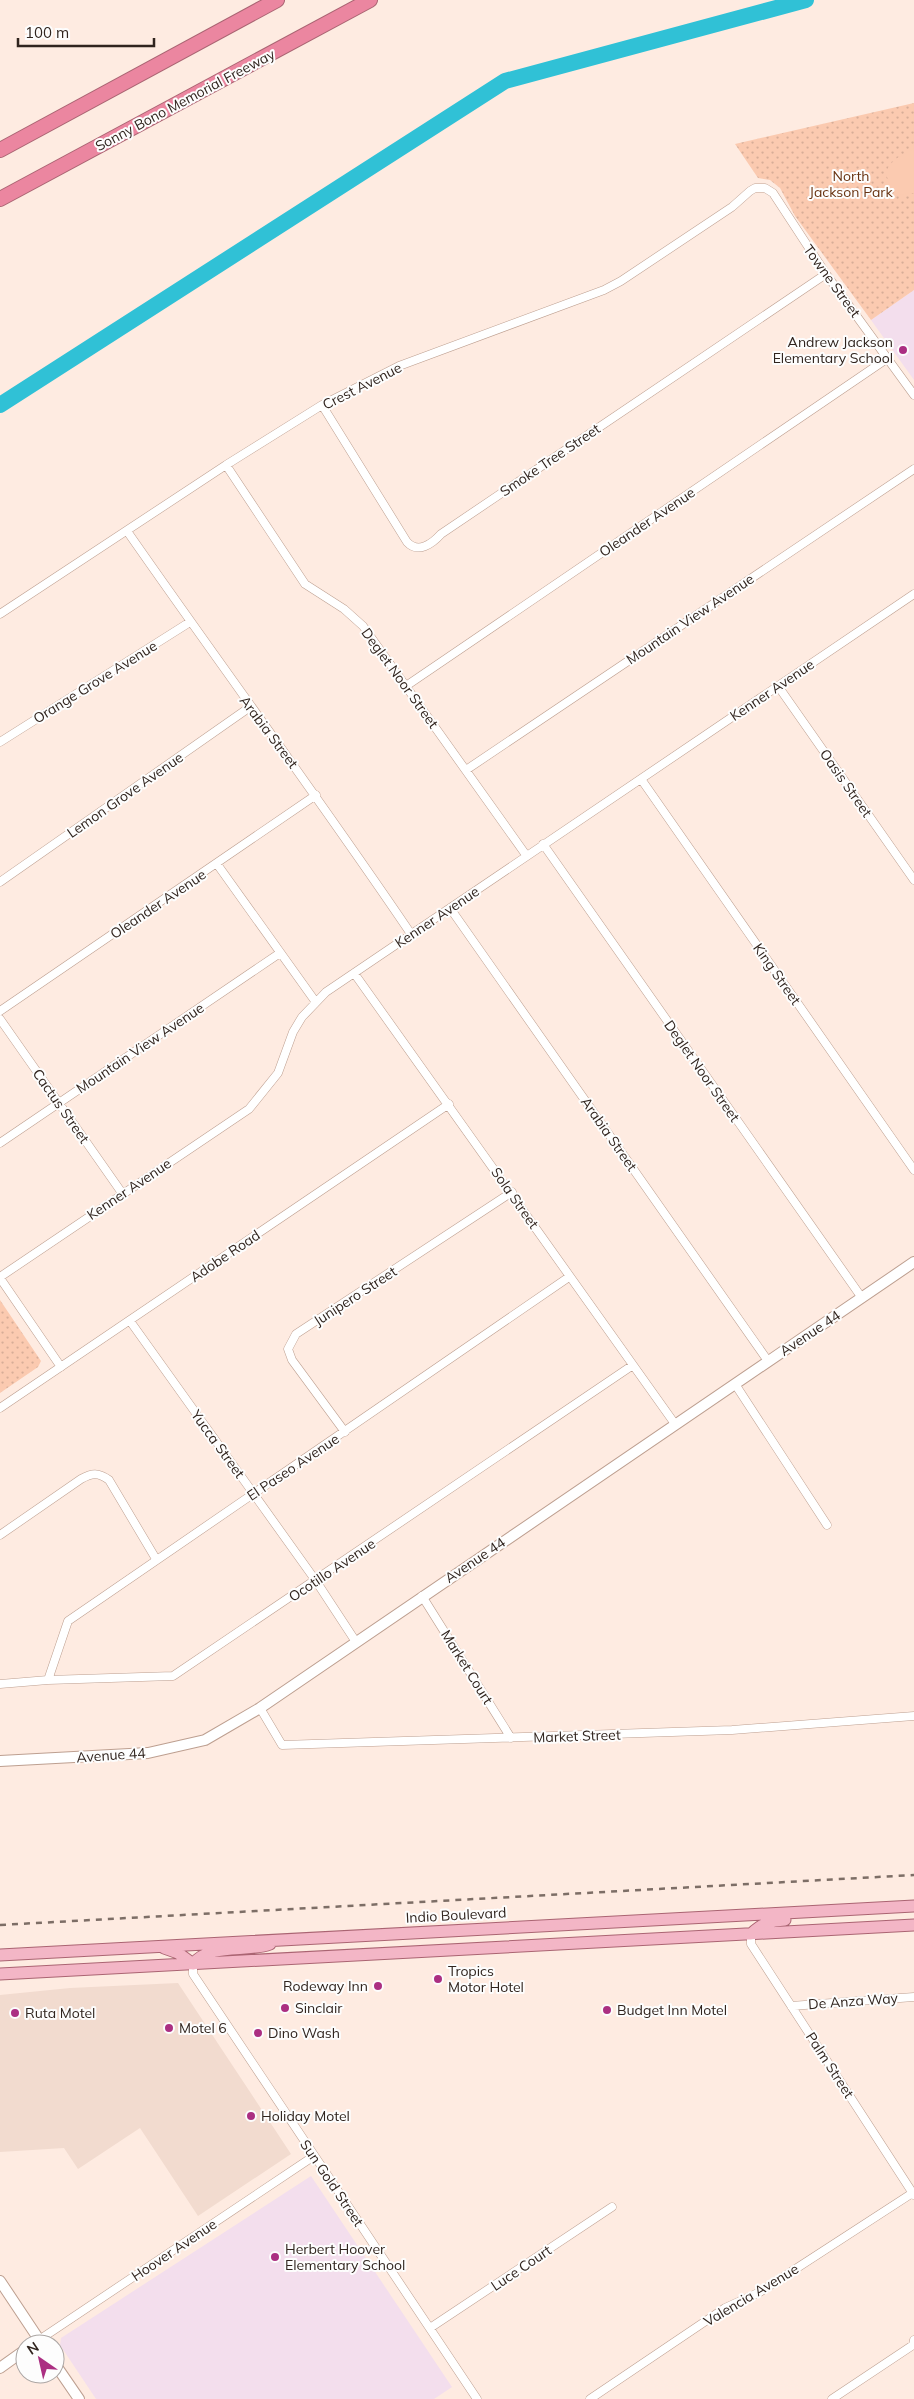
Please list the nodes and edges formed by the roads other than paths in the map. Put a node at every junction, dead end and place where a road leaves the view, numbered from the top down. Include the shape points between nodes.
1 (278, 0) edge
2 (370, 0) edge
3 (0, 150) edge
4 (744, 198) joint
5 (0, 199) edge
6 (826, 274) junction
7 (888, 358) junction
8 (914, 395) edge
9 (322, 405) junction
10 (226, 465) junction
11 (914, 469) edge
12 (127, 531) junction
13 (914, 594) edge
14 (0, 614) edge
15 (190, 622) junction
16 (406, 686) junction
17 (778, 686) junction
18 (250, 707) junction
19 (0, 742) edge
20 (466, 770) junction
21 (641, 779) junction
22 (316, 795) junction
23 (542, 844) junction
24 (526, 855) junction
25 (217, 864) junction
26 (914, 880) edge
27 (0, 882) edge
28 (450, 908) junction
29 (411, 934) junction
30 (280, 953) junction
31 (354, 973) junction
32 (315, 1001) junction
33 (0, 1011) edge
34 (0, 1019) edge
35 (58, 1103) junction
36 (449, 1104) junction
37 (0, 1143) edge
38 (914, 1170) edge
39 (512, 1192) junction
40 (122, 1193) junction
41 (914, 1262) edge
42 (569, 1277) junction
43 (0, 1278) edge
44 (862, 1298) junction
45 (130, 1321) junction
46 (768, 1361) junction
47 (633, 1366) junction
48 (61, 1367) junction
49 (735, 1384) junction
50 (0, 1408) edge
51 (674, 1424) junction
52 (345, 1432) junction
53 (253, 1493) junction
54 (827, 1525) dead end
55 (0, 1535) edge
56 (156, 1559) junction
57 (316, 1581) junction
58 (422, 1596) junction
59 (356, 1642) junction
60 (48, 1680) junction
61 (0, 1684) edge
62 (260, 1708) junction
63 (914, 1716) edge
64 (511, 1738) junction
65 (0, 1761) edge
66 (914, 1906) edge
67 (846, 1909) junction
68 (725, 1916) junction
69 (914, 1925) edge
70 (751, 1934) junction
71 (283, 1940) junction
72 (161, 1946) junction
73 (53, 1952) junction
74 (0, 1955) edge
75 (0, 1962) edge
76 (193, 1964) junction
77 (0, 1974) edge
78 (914, 1997) edge
79 (791, 2006) junction
80 (314, 2156) junction
81 (913, 2193) edge
82 (612, 2208) dead end
83 (0, 2281) edge
84 (430, 2328) junction
85 (32, 2334) edge
86 (51, 2334) edge
87 (914, 2344) edge
88 (15, 2357) edge
89 (0, 2368) edge
90 (65, 2379) edge
91 (79, 2399) edge
92 (477, 2399) edge
93 (590, 2399) edge
94 (832, 2399) edge

1 - 3 highway
2 - 5 highway, Sonny Bono Memorial Freeway
4 - 6 street, Towne Street via 756,188 770,190
4 - 9 street, Crest Avenue via 644,267 604,290 399,366
6 - 7 street, Towne Street
6 - 9 street, Smoke Tree Street via 426,546 414,548 407,542
7 - 8 street, Towne Street
7 - 16 street, Oleander Avenue
9 - 10 street, Crest Avenue
10 - 12 street, Crest Avenue
10 - 16 street, Deglet Noor Street via 305,584 344,609 363,626
11 - 20 street, Mountain View Avenue
12 - 14 street, Crest Avenue
12 - 15 street, Arabia Street
13 - 17 street, Kenner Avenue
15 - 18 street, Arabia Street
15 - 19 street, Orange Grove Avenue
16 - 20 street, Deglet Noor Street
17 - 21 street, Kenner Avenue
17 - 26 street, Oasis Street
18 - 22 street, Arabia Street
18 - 27 street, Lemon Grove Avenue
20 - 24 street, Deglet Noor Street
21 - 23 street, Kenner Avenue
21 - 38 street, King Street
22 - 25 street, Oleander Avenue
22 - 29 street, Arabia Street
23 - 24 street, Kenner Avenue
23 - 44 street, Deglet Noor Street
24 - 28 street, Kenner Avenue
25 - 30 street
25 - 33 street, Oleander Avenue
28 - 29 street, Kenner Avenue
28 - 46 street, Arabia Street
29 - 31 street, Kenner Avenue
30 - 32 street
30 - 35 street, Mountain View Avenue
31 - 32 street, Kenner Avenue
31 - 36 street, Sola Street
32 - 40 street, Kenner Avenue via 292,1032 278,1073 249,1108
34 - 35 street, Cactus Street
35 - 37 street, Mountain View Avenue
35 - 40 street, Cactus Street
36 - 39 street, Sola Street
36 - 45 street, Adobe Road
39 - 42 street, Sola Street
39 - 52 street, Junipero Street via 296,1334 288,1349 292,1360
40 - 43 street, Kenner Avenue
41 - 44 street, Avenue 44
42 - 47 street, Sola Street
42 - 52 street, El Paseo Avenue
43 - 48 street
44 - 46 street, Avenue 44
45 - 48 street, Adobe Road
45 - 53 street, Yucca Street
46 - 49 street, Avenue 44
47 - 51 street, Sola Street
47 - 57 street, Ocotillo Avenue
48 - 50 street, Adobe Road
49 - 51 street, Avenue 44
49 - 54 street
51 - 58 street, Avenue 44
52 - 53 street, El Paseo Avenue
53 - 56 street, El Paseo Avenue
53 - 57 street, Yucca Street
55 - 56 street via 81,1479 91,1473 100,1474 109,1480
56 - 60 street, El Paseo Avenue via 68,1621
57 - 59 street, Yucca Street
57 - 60 street, Ocotillo Avenue via 173,1676
58 - 59 street, Avenue 44
58 - 64 street, Market Court
59 - 62 street, Avenue 44
60 - 61 street, Ocotillo Avenue
62 - 64 street, Market Street via 282,1745
62 - 65 street, Avenue 44 via 205,1740 148,1753
63 - 64 street, Market Street via 732,1730
66 - 67 main road, Indio Boulevard
67 - 68 main road, Indio Boulevard
67 - 70 main road via 821,1918 772,1921 760,1925
68 - 70 main road via 740,1923
68 - 71 main road, Indio Boulevard
69 - 70 main road
70 - 76 main road
70 - 79 street, Palm Street via 751,1944
71 - 72 main road, Indio Boulevard
71 - 76 main road via 257,1949 209,1952 199,1956
72 - 73 main road, Indio Boulevard
72 - 76 main road
73 - 74 main road, Indio Boulevard
73 - 75 main road via 29,1961
76 - 77 main road
76 - 80 street, Sun Gold Street via 193,1974
78 - 79 street, De Anza Way
79 - 81 street, Palm Street
80 - 84 street, Sun Gold Street
80 - 86 street, Hoover Avenue
81 - 93 street, Valencia Avenue via 760,2292 725,2308
82 - 84 street, Luce Court
83 - 85 street
84 - 92 street, Sun Gold Street
87 - 94 street
88 - 89 street
90 - 91 street

